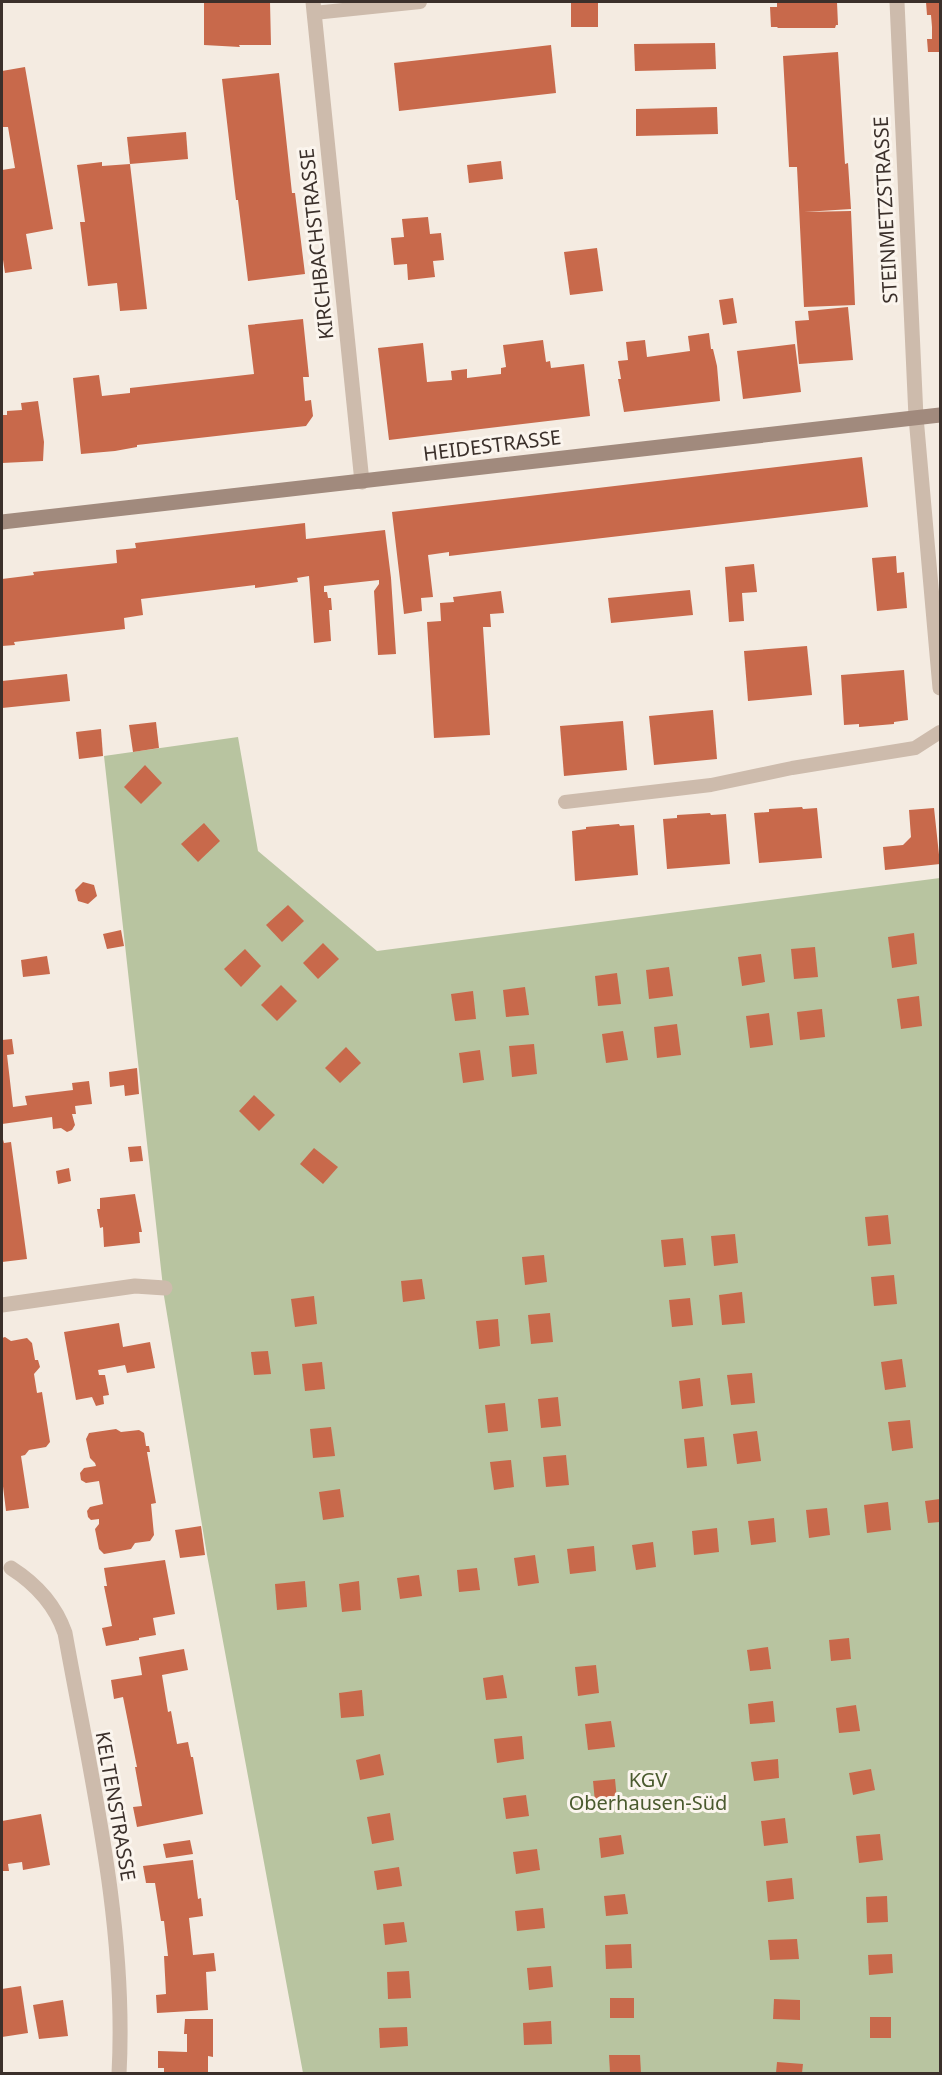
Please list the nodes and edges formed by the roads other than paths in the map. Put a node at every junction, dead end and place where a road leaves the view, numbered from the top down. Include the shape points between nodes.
1 (420, 2) edge
2 (897, 2) edge
3 (314, 7) edge
4 (940, 416) edge
5 (916, 417) junction
6 (362, 482) junction
7 (2, 522) edge
8 (940, 688) edge
9 (940, 732) edge
10 (565, 802) dead end
11 (165, 1288) dead end
12 (2, 1305) edge
13 (11, 1568) dead end
14 (119, 2073) edge

1 - 3 lane
2 - 5 street, STEINMETZSTRASSE
3 - 6 street, KIRCHBACHSTRASSE
4 - 5 street, HEIDESTRASSE
5 - 6 street, HEIDESTRASSE
5 - 8 street
6 - 7 street, HEIDESTRASSE
9 - 10 lane via 915,747 711,785
11 - 12 street via 135,1286
13 - 14 street, KELTENSTRASSE via 53,1605 65,1633 104,1851 119,1968

